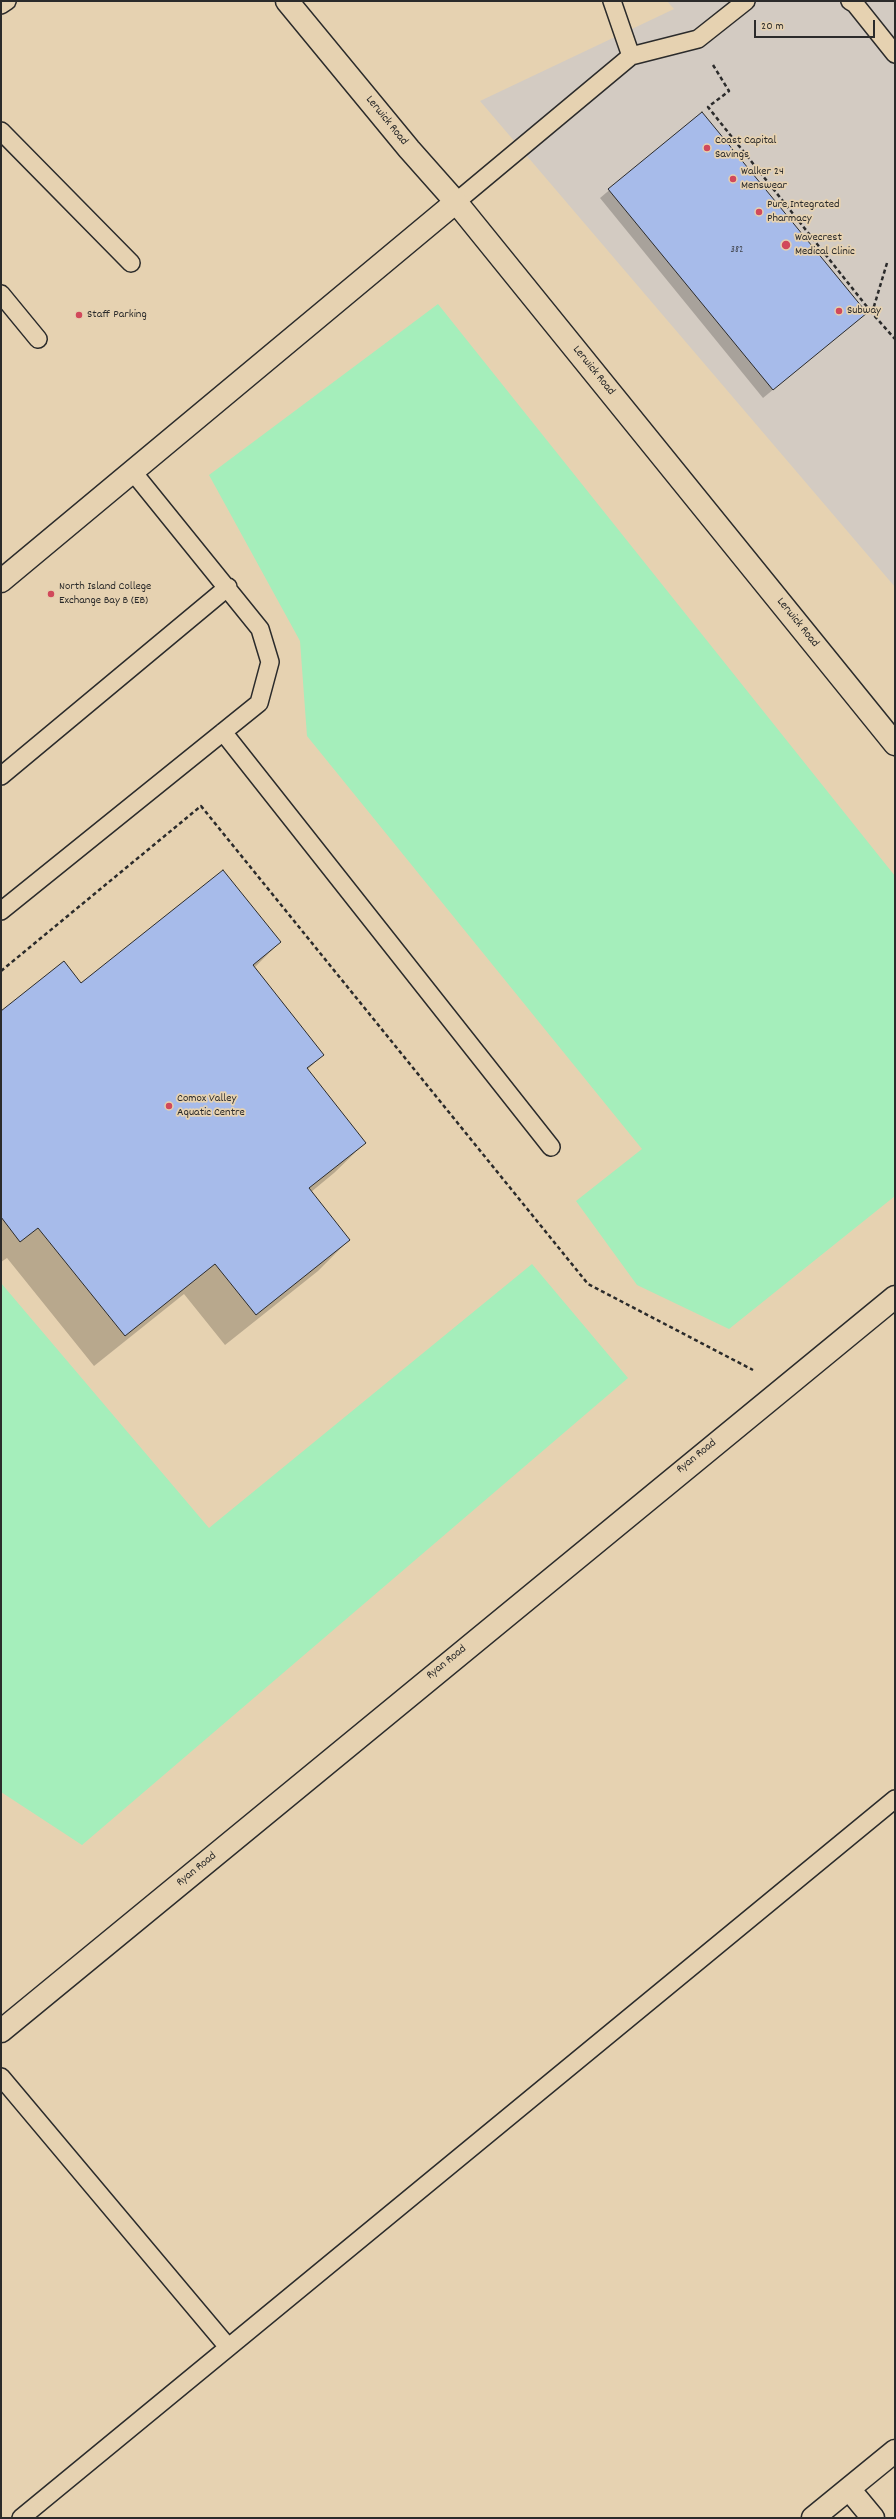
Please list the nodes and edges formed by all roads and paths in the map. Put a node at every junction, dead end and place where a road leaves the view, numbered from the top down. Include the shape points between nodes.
1 (7, 1) edge
2 (287, 1) edge
3 (612, 1) edge
4 (746, 1) edge
5 (853, 2) edge
6 (1, 5) edge
7 (698, 39) junction
8 (895, 54) edge
9 (631, 56) junction
10 (1, 131) edge
11 (456, 202) junction
12 (131, 263) dead end
13 (887, 263) dead end
14 (1, 294) edge
15 (872, 313) junction
16 (895, 338) edge
17 (38, 340) dead end
18 (134, 472) junction
19 (1, 580) edge
20 (228, 587) junction
21 (223, 732) junction
22 (895, 744) edge
23 (1, 776) edge
24 (1, 911) edge
25 (1, 971) edge
26 (551, 1147) dead end
27 (895, 1297) edge
28 (784, 1386) junction
29 (895, 1800) edge
30 (1, 2031) edge
31 (1, 2077) edge
32 (228, 2347) junction
33 (895, 2452) edge
34 (849, 2488) junction
35 (21, 2518) edge
36 (814, 2518) edge
37 (873, 2518) edge

1 - 6 lane
2 - 11 main road, Lerwick Road
3 - 9 lane
4 - 7 lane
5 - 8 lane
7 - 9 lane
7 - 15 path via 729,91 708,107
9 - 11 lane
10 - 12 lane
11 - 18 main road
11 - 22 main road, Lerwick Road
13 - 15 path
14 - 17 lane
15 - 16 path
18 - 19 main road
18 - 20 lane
20 - 21 lane via 260,629 270,662 259,704
20 - 23 lane
21 - 24 lane
21 - 26 lane
25 - 28 path via 201,806 588,1284
27 - 28 main road, Ryan Road
28 - 30 main road, Ryan Road
29 - 32 lane
31 - 32 lane
32 - 35 lane
33 - 34 main road
34 - 36 main road
34 - 37 main road

